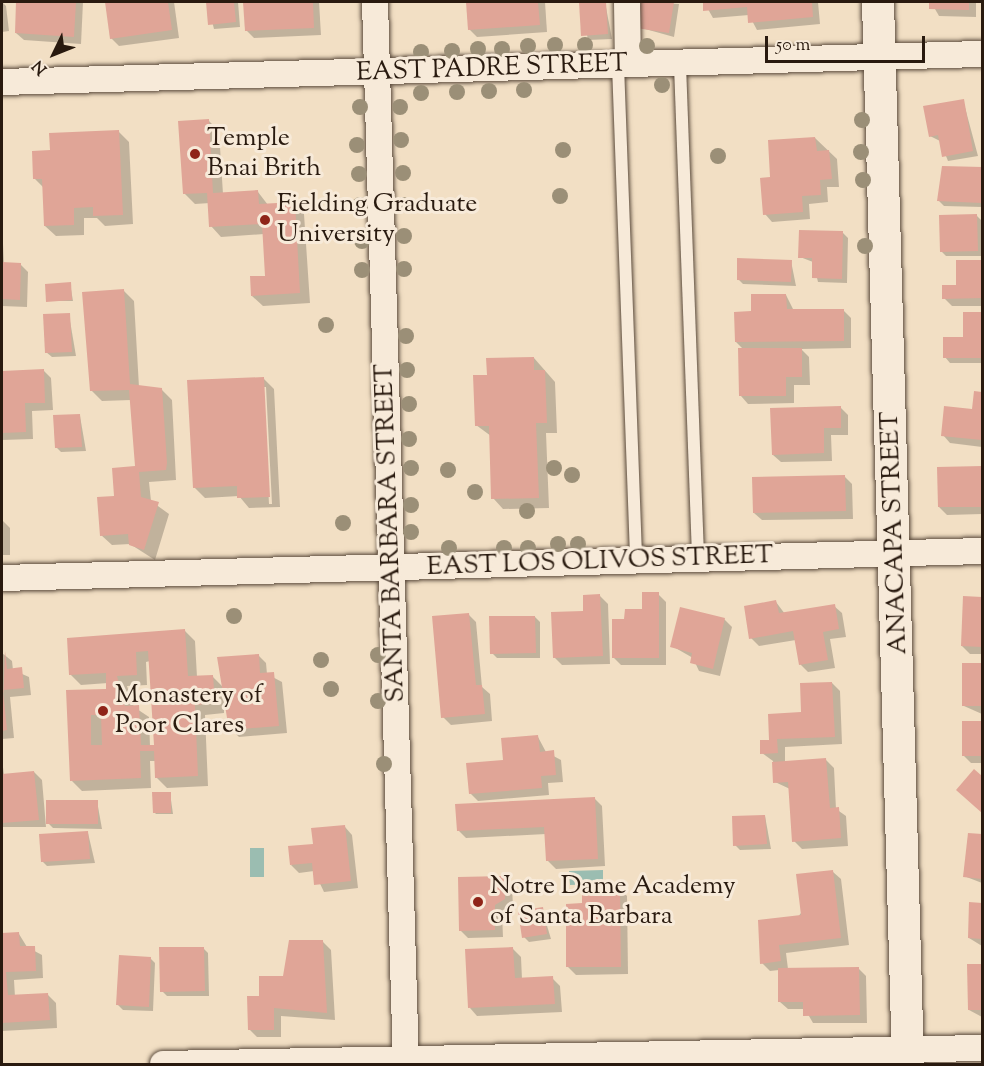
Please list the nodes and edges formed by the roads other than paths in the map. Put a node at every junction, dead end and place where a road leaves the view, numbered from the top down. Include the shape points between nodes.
1 (375, 2) edge
2 (627, 2) edge
3 (878, 2) edge
4 (982, 54) edge
5 (879, 56) junction
6 (623, 65) junction
7 (680, 65) junction
8 (379, 72) junction
9 (2, 82) edge
10 (982, 551) edge
11 (896, 554) junction
12 (698, 560) junction
13 (636, 561) junction
14 (392, 568) junction
15 (2, 578) edge
16 (982, 1048) edge
17 (908, 1057) edge
18 (406, 1061) edge
19 (163, 1065) edge

1 - 8 street, SANTA BARBARA STREET
2 - 6 street
3 - 5 street, ANACAPA STREET
4 - 5 street, EAST PADRE STREET
5 - 7 street, EAST PADRE STREET
5 - 11 street, ANACAPA STREET
6 - 7 street, EAST PADRE STREET
6 - 8 street, EAST PADRE STREET
6 - 13 lane
7 - 12 lane
8 - 9 street, EAST PADRE STREET
8 - 14 street, SANTA BARBARA STREET
10 - 11 street, EAST LOS OLIVOS STREET
11 - 12 street, EAST LOS OLIVOS STREET
11 - 17 street, ANACAPA STREET
12 - 13 street, EAST LOS OLIVOS STREET
13 - 14 street, EAST LOS OLIVOS STREET
14 - 15 street, EAST LOS OLIVOS STREET
14 - 18 street, SANTA BARBARA STREET
16 - 17 street
17 - 18 street
18 - 19 street

